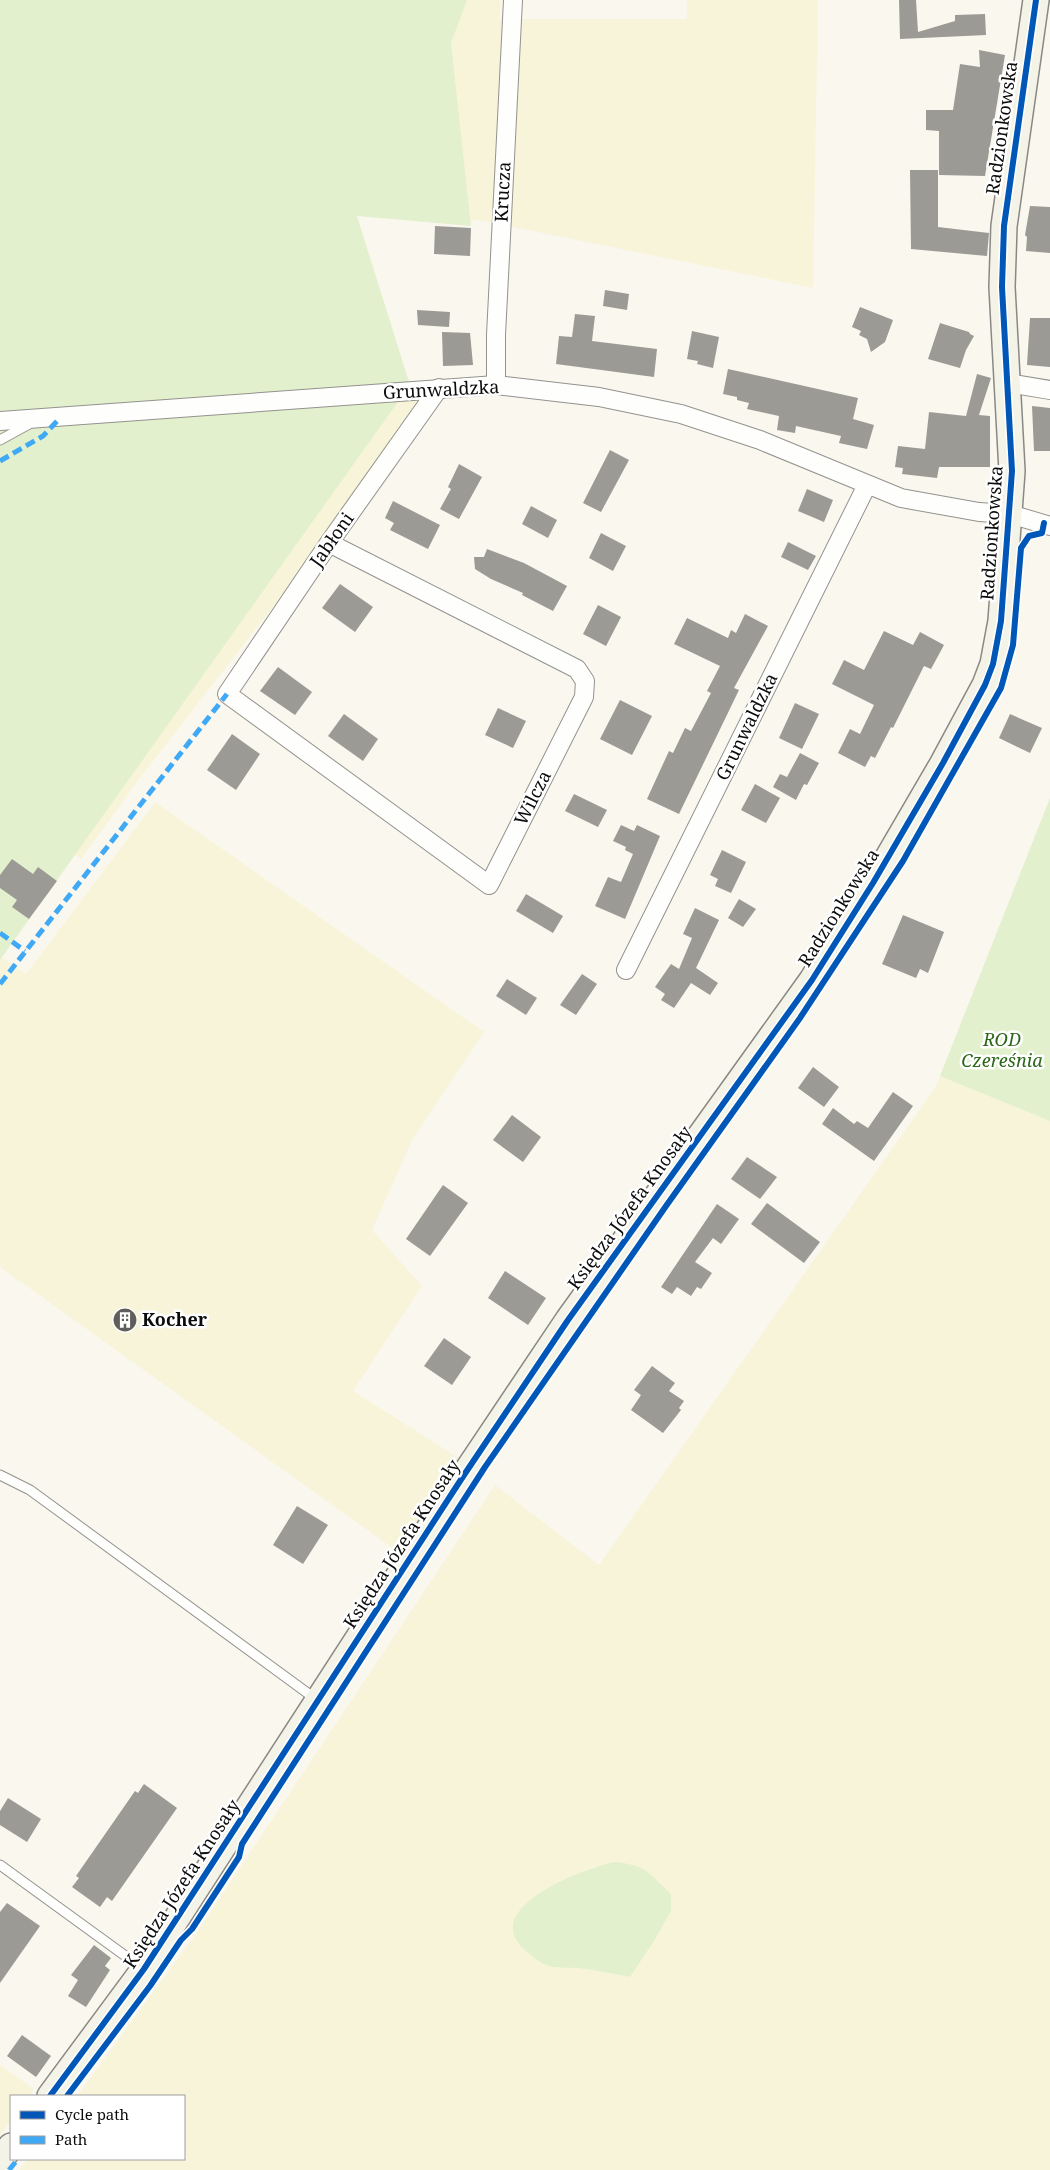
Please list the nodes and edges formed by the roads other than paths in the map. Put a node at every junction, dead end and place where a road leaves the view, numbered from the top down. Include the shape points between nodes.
1 (513, 0) edge
2 (1036, 0) edge
3 (1007, 382) junction
4 (496, 385) junction
5 (439, 388) junction
6 (1050, 390) edge
7 (38, 420) junction
8 (0, 422) edge
9 (0, 440) edge
10 (867, 485) junction
11 (1010, 514) junction
12 (1050, 526) edge
13 (329, 543) junction
14 (227, 694) joint
15 (626, 970) dead end
16 (788, 1014) joint
17 (0, 1475) edge
18 (319, 1701) junction
19 (0, 1865) edge
20 (144, 1969) junction
21 (51, 2095) edge
22 (10, 2147) edge
23 (0, 2161) edge

1 - 4 street, Krucza
2 - 3 street, Radzionkowska via 1004,226 1002,286
3 - 6 street
3 - 11 street, Radzionkowska via 1011,439
4 - 5 street, Grunwaldzka
4 - 10 street, Grunwaldzka via 599,397 681,414 760,440
5 - 7 street, Grunwaldzka
5 - 13 street, Jabłoni
7 - 8 street, Grunwaldzka
7 - 9 lane
10 - 11 street, Grunwaldzka via 901,498 930,504
10 - 15 street, Grunwaldzka
11 - 12 street, Grunwaldzka
11 - 16 street, Radzionkowska via 1001,621 986,685 864,899
13 - 14 street, Jabłoni
13 - 14 street, Wilcza via 577,669 586,682 584,697 489,886
16 - 18 street, Księdza Józefa Knosały via 568,1320
17 - 18 lane via 30,1490
18 - 20 street, Księdza Józefa Knosały
19 - 20 lane
20 - 21 street, Księdza Józefa Knosały
22 - 23 street

